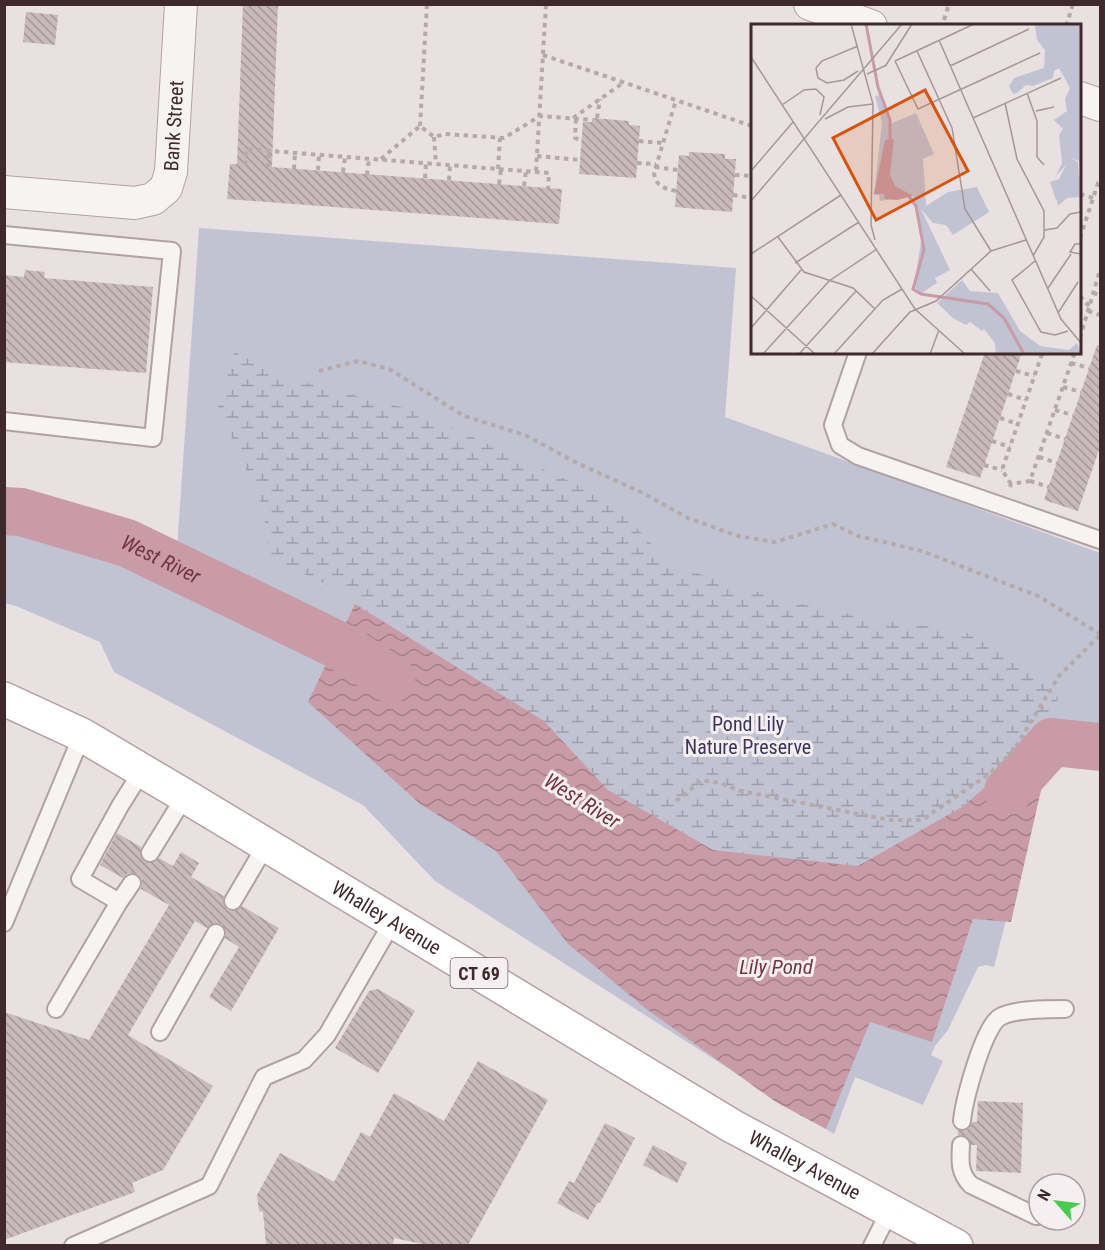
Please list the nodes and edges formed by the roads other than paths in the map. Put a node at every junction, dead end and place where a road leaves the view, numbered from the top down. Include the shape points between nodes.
1 (181, 4) edge
2 (810, 4) edge
3 (865, 24) edge
4 (1081, 98) edge
5 (1101, 105) edge
6 (4, 192) edge
7 (4, 235) edge
8 (857, 354) edge
9 (4, 421) edge
10 (1101, 540) edge
11 (4, 699) edge
12 (82, 735) junction
13 (142, 771) junction
14 (185, 796) junction
15 (266, 845) junction
16 (150, 853) dead end
17 (132, 883) dead end
18 (233, 901) dead end
19 (119, 902) junction
20 (393, 921) junction
21 (4, 923) edge
22 (216, 933) dead end
23 (56, 1009) dead end
24 (1065, 1009) dead end
25 (160, 1032) dead end
26 (962, 1121) dead end
27 (961, 1145) dead end
28 (890, 1210) junction
29 (1027, 1212) edge
30 (73, 1245) edge
31 (872, 1245) edge
32 (956, 1245) edge

1 - 6 street, Bank Street via 174,139 166,188 153,199 135,203
2 - 3 street
4 - 5 street
7 - 9 lane via 172,251 153,438
8 - 10 lane via 833,425 840,445 858,456
11 - 12 main road, Whalley Avenue / CT 69
12 - 13 main road, Whalley Avenue / CT 69
12 - 21 lane
13 - 14 main road, Whalley Avenue / CT 69
13 - 19 lane via 80,879
14 - 15 main road, Whalley Avenue / CT 69
14 - 16 lane
15 - 18 lane
15 - 20 main road, Whalley Avenue / CT 69
17 - 19 lane
19 - 23 lane
20 - 28 main road, Whalley Avenue / CT 69 via 732,1126
20 - 30 lane via 327,1035 304,1059 264,1077 209,1186
22 - 25 lane
24 - 26 lane via 1001,1016 994,1022 983,1043
27 - 29 lane via 963,1176 971,1185
28 - 31 lane
28 - 32 main road, Whalley Avenue / CT 69

